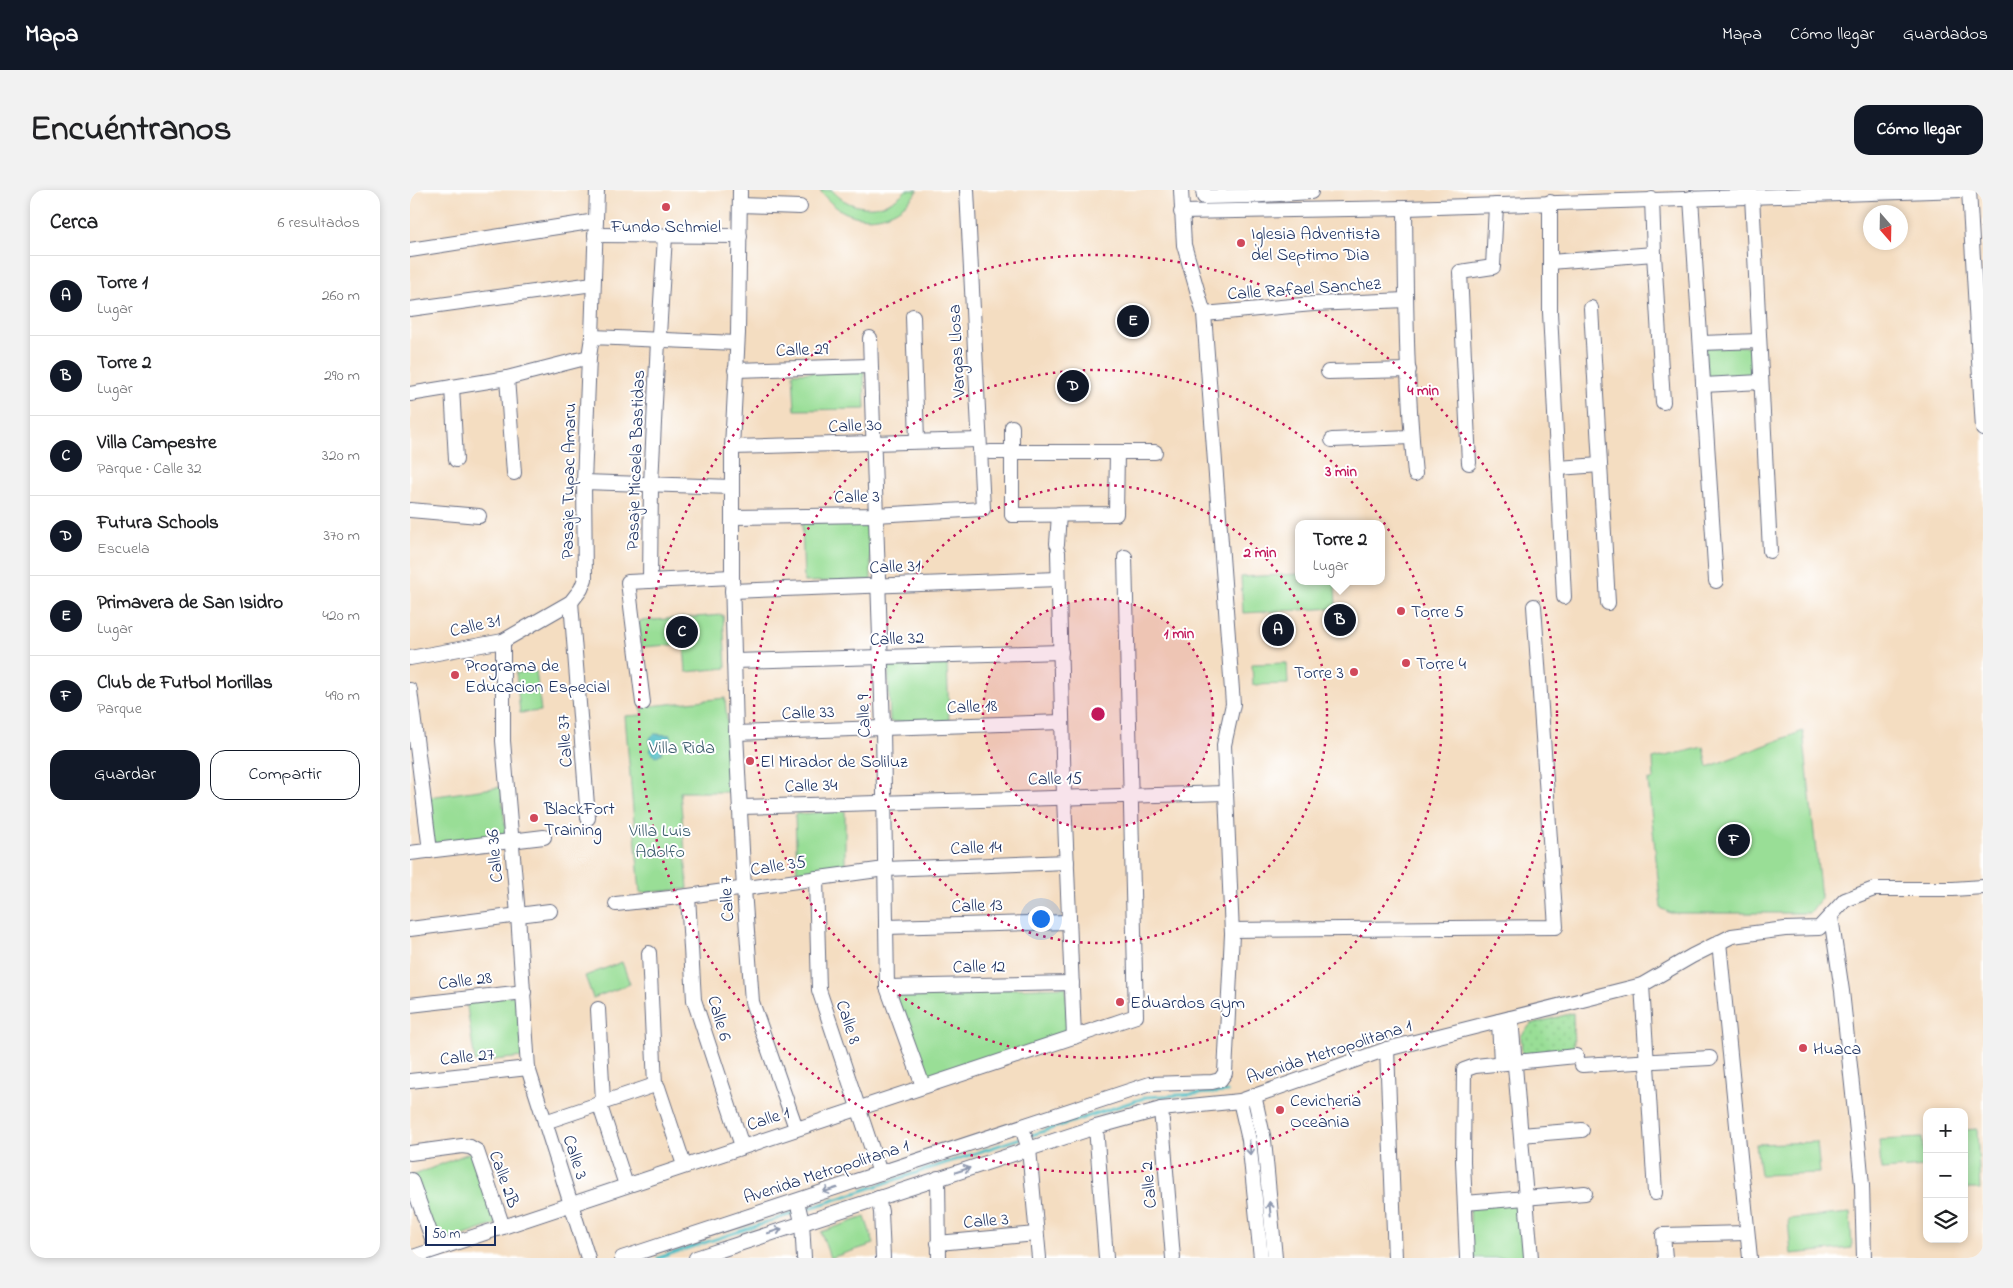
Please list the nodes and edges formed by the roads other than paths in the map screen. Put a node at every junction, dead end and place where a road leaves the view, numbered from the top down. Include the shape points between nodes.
1 (597, 190) edge
2 (740, 190) edge
3 (967, 190) edge
4 (1181, 190) edge
5 (1963, 190) edge
6 (1969, 190) edge
7 (1311, 191) edge
8 (1204, 193) edge
9 (1248, 193) edge
10 (1752, 196) junction
11 (1691, 198) junction
12 (1652, 199) junction
13 (1550, 202) junction
14 (740, 205) junction
15 (1496, 205) junction
16 (800, 206) dead end
17 (1405, 208) junction
18 (1181, 212) junction
19 (595, 228) junction
20 (665, 236) junction
21 (740, 236) junction
22 (1978, 239) edge
23 (410, 250) edge
24 (1654, 254) junction
25 (1550, 262) junction
26 (593, 284) junction
27 (1406, 300) junction
28 (1591, 308) dead end
29 (410, 309) edge
30 (1204, 314) junction
31 (913, 316) dead end
32 (1980, 323) edge
33 (592, 337) junction
34 (659, 338) junction
35 (870, 338) dead end
36 (1759, 341) junction
37 (737, 343) junction
38 (1701, 343) junction
39 (589, 357) junction
40 (870, 366) junction
41 (736, 370) junction
42 (1409, 370) junction
43 (1328, 372) dead end
44 (507, 378) junction
45 (1761, 382) junction
46 (1703, 385) junction
47 (452, 387) junction
48 (410, 394) edge
49 (1663, 402) dead end
50 (1012, 427) dead end
51 (1983, 429) edge
52 (1411, 437) junction
53 (979, 440) junction
54 (1332, 440) dead end
55 (916, 441) junction
56 (873, 443) junction
57 (732, 447) junction
58 (990, 452) dead end
59 (1012, 452) junction
60 (1117, 452) junction
61 (1155, 452) dead end
62 (456, 460) dead end
63 (1469, 463) dead end
64 (1600, 466) junction
65 (1558, 468) junction
66 (514, 474) dead end
67 (1415, 474) dead end
68 (584, 482) junction
69 (651, 484) junction
70 (732, 487) junction
71 (410, 510) edge
72 (983, 510) joint
73 (1058, 514) junction
74 (875, 515) junction
75 (479, 516) dead end
76 (732, 517) junction
77 (1770, 551) dead end
78 (1125, 557) dead end
79 (1058, 579) junction
80 (1716, 580) dead end
81 (650, 581) junction
82 (732, 584) junction
83 (878, 586) junction
84 (1564, 597) dead end
85 (571, 602) junction
86 (1608, 603) dead end
87 (1534, 606) dead end
88 (503, 641) junction
89 (1061, 652) junction
90 (880, 657) junction
91 (410, 658) edge
92 (734, 661) junction
93 (410, 690) edge
94 (643, 703) dead end
95 (1062, 722) junction
96 (882, 728) junction
97 (736, 733) junction
98 (1226, 793) junction
99 (1130, 796) junction
100 (1064, 797) junction
101 (884, 802) junction
102 (740, 807) junction
103 (588, 818) dead end
104 (544, 837) dead end
105 (512, 841) junction
106 (430, 851) junction
107 (410, 853) edge
108 (1067, 862) junction
109 (885, 869) junction
110 (816, 878) junction
111 (1983, 887) edge
112 (744, 889) junction
113 (688, 896) junction
114 (616, 904) dead end
115 (550, 911) dead end
116 (518, 915) junction
117 (1831, 917) junction
118 (1070, 922) junction
119 (886, 927) junction
120 (410, 928) edge
121 (1232, 930) junction
122 (1719, 942) junction
123 (649, 953) dead end
124 (1072, 983) junction
125 (1642, 985) junction
126 (887, 987) junction
127 (524, 992) junction
128 (410, 1005) edge
129 (598, 1009) dead end
130 (1505, 1020) junction
131 (1074, 1037) junction
132 (1387, 1049) junction
133 (1710, 1058) dead end
134 (1516, 1061) junction
135 (1646, 1062) junction
136 (1501, 1063) junction
137 (528, 1068) junction
138 (410, 1081) edge
139 (655, 1085) junction
140 (923, 1086) junction
141 (1254, 1095) junction
142 (1240, 1100) junction
143 (601, 1102) junction
144 (858, 1108) junction
145 (1161, 1109) junction
146 (546, 1122) junction
147 (1096, 1127) junction
148 (796, 1128) junction
149 (1582, 1130) dead end
150 (1521, 1135) junction
151 (1025, 1139) junction
152 (742, 1146) junction
153 (410, 1152) edge
154 (684, 1165) junction
155 (880, 1173) junction
156 (938, 1178) junction
157 (411, 1180) edge
158 (626, 1185) junction
159 (1585, 1193) dead end
160 (1654, 1193) dead end
161 (1526, 1197) junction
162 (878, 1198) junction
163 (1465, 1202) junction
164 (571, 1203) junction
165 (800, 1212) junction
166 (503, 1227) junction
167 (741, 1231) junction
168 (1747, 1233) junction
169 (1036, 1234) junction
170 (938, 1243) junction
171 (436, 1249) junction
172 (410, 1258) edge
173 (588, 1258) edge
174 (622, 1258) edge
175 (696, 1258) edge
176 (804, 1258) edge
177 (883, 1258) edge
178 (939, 1258) edge
179 (1038, 1258) edge
180 (1106, 1258) edge
181 (1173, 1258) edge
182 (1261, 1258) edge
183 (1275, 1258) edge
184 (1395, 1258) edge
185 (1467, 1258) edge
186 (1531, 1258) edge
187 (1665, 1258) edge
188 (1750, 1258) edge
189 (1864, 1258) edge

1 - 19 street, Pasaje Tupac Amaru
2 - 14 street, Calle 7
3 - 53 street, Vargas Llosa
4 - 18 street
5 - 10 street
6 - 22 street
7 - 9 street
8 - 9 street
10 - 11 street
10 - 36 street
11 - 12 street
11 - 38 street
12 - 13 street
12 - 24 street
13 - 15 street
13 - 25 street
14 - 16 street
14 - 21 street, Calle 7
15 - 17 street
15 - 63 street via 1493,267 1460,272
17 - 18 street
17 - 27 street
18 - 30 street via 1184,245
19 - 20 street
19 - 23 street
19 - 26 street, Pasaje Tupac Amaru
20 - 21 street
20 - 34 street, Pasaje Micaela Bastidas
21 - 37 street, Calle 7
22 - 32 street
24 - 25 street
24 - 49 street
25 - 65 street
26 - 29 street
26 - 33 street, Pasaje Tupac Amaru
27 - 30 street, Calle Rafael Sanchez
27 - 42 street
28 - 64 street
30 - 98 street via 1233,704 1224,746
31 - 55 street
32 - 51 street
33 - 34 street
33 - 39 street, Pasaje Tupac Amaru
34 - 37 street
34 - 69 street, Pasaje Micaela Bastidas
35 - 40 street, Calle 9
36 - 38 street
36 - 45 street
37 - 41 street, Calle 7
38 - 46 street
39 - 44 street
39 - 68 street, Pasaje Tupac Amaru
40 - 41 street, Calle 29
40 - 56 street, Calle 9
41 - 57 street, Calle 7
42 - 43 street
42 - 52 street
44 - 47 street
44 - 66 street
45 - 46 street
45 - 77 street
46 - 80 street
47 - 48 street
47 - 62 street
50 - 59 street
52 - 54 street
52 - 67 street
53 - 55 street, Calle 30
53 - 72 street, Vargas Llosa
55 - 56 street, Calle 30
56 - 57 street, Calle 30
56 - 74 street, Calle 9
57 - 70 street, Calle 7
58 - 59 street
59 - 60 street
59 - 73 street via 1012,515
60 - 61 street
60 - 73 street via 1116,514
64 - 65 street
64 - 86 street
65 - 84 street
68 - 69 street
68 - 85 street, Pasaje Tupac Amaru via 585,579
69 - 70 street
69 - 81 street, Pasaje Micaela Bastidas
70 - 76 street, Calle 7
71 - 75 street
72 - 74 street, Calle 3
73 - 79 street
74 - 76 street, Calle 3
74 - 83 street, Calle 9
76 - 82 street, Calle 7
78 - 99 street
79 - 83 street, Calle 31
79 - 89 street
81 - 82 street, Calle 31
81 - 94 street, Calle 31 via 628,582
82 - 83 street, Calle 31
82 - 92 street, Calle 7
83 - 90 street, Calle 9
85 - 88 street, Calle 31
85 - 103 street, Calle 37
87 - 121 street via 1556,927
88 - 91 street, Calle 31
88 - 105 street, Calle 36 via 503,741
89 - 90 street, Calle 32
89 - 95 street
90 - 92 street, Calle 32
90 - 96 street, Calle 9
92 - 97 street, Calle 7
93 - 106 street
95 - 96 street, Calle 18
95 - 100 street
96 - 97 street, Calle 33
96 - 101 street, Calle 9
97 - 102 street, Calle 7
98 - 99 street, Calle 15
98 - 121 street
99 - 100 street, Calle 15
99 - 131 street, Calle 1 via 1137,1014
100 - 101 street, Calle 15
100 - 108 street
101 - 102 street, Calle 34
101 - 109 street, Calle 9
102 - 112 street, Calle 7
104 - 105 street
105 - 106 street
105 - 116 street, Calle 36
106 - 107 street
108 - 109 street, Calle 14
108 - 118 street
109 - 110 street, Calle 35
109 - 119 street, Calle 9
110 - 112 street, Calle 35
110 - 144 street, Calle 8 via 819,990
111 - 117 street, Avenida Metropolitana 1 via 1874,890 1845,900
112 - 113 street, Calle 35
112 - 148 street, Calle 7 via 752,1002
113 - 114 street, Calle 35
113 - 152 street, Calle 6 via 694,1000
115 - 116 street
116 - 120 street
116 - 127 street, Calle 36
117 - 122 street, Avenida Metropolitana 1 via 1819,928 1732,936
117 - 189 street via 1856,1122
118 - 119 street, Calle 13
118 - 124 street
119 - 126 street, Calle 9
121 - 151 street via 1225,1073 1220,1080 1150,1084
122 - 125 street, Avenida Metropolitana 1
122 - 168 street
123 - 139 street
124 - 126 street, Calle 12
124 - 131 street
125 - 130 street, Avenida Metropolitana 1
125 - 135 street
126 - 140 street, Calle 9
127 - 128 street, Calle 28
127 - 137 street, Calle 36
129 - 143 street
130 - 132 street, Avenida Metropolitana 1
130 - 134 street
130 - 136 street
131 - 140 street, Calle 1
132 - 141 street, Avenida Metropolitana 1
132 - 184 street
133 - 135 street
134 - 135 street
134 - 136 street
134 - 150 street
135 - 160 street
136 - 163 street via 1464,1070
137 - 138 street, Calle 27
137 - 146 street, Calle 3
139 - 143 street
139 - 154 street
140 - 144 street, Calle 1
141 - 142 street, Avenida Metropolitana 1
183 -> 141 street via 1264,1140
142 - 145 street, Avenida Metropolitana 1
142 -> 182 street via 1249,1140
143 - 146 street
143 - 158 street
144 - 148 street, Calle 1
144 - 155 street, Calle 8
145 - 147 street, Avenida Metropolitana 1
145 - 181 street, Calle 2
146 - 164 street, Calle 3
147 - 151 street, Avenida Metropolitana 1
147 - 180 street
148 - 152 street, Calle 1
149 - 150 street
150 - 161 street
151 - 155 street, Avenida Metropolitana 1
156 -> 151 street, Avenida Metropolitana 1
151 - 169 street
152 - 154 street, Calle 1
153 - 166 street, Calle 2B via 462,1146 477,1151
154 - 158 street, Calle 1
155 -> 165 street, Avenida Metropolitana 1
156 - 162 street, Avenida Metropolitana 1
156 - 170 street
157 - 171 street
158 - 164 street, Calle 1
159 - 161 street
161 - 163 street
161 - 186 street
162 - 165 street, Avenida Metropolitana 1
162 - 177 street
163 - 185 street
164 - 166 street, Calle 1
164 - 173 street, Calle 3
165 - 167 street, Avenida Metropolitana 1
167 -> 165 street, Avenida Metropolitana 1
165 - 176 street
166 - 171 street, Calle 1
167 - 174 street, Avenida Metropolitana 1
167 - 175 street, Avenida Metropolitana 1
168 - 187 street via 1663,1235
168 - 188 street
169 - 170 street, Calle 3
169 - 179 street
170 - 178 street
171 - 172 street, Calle 1

